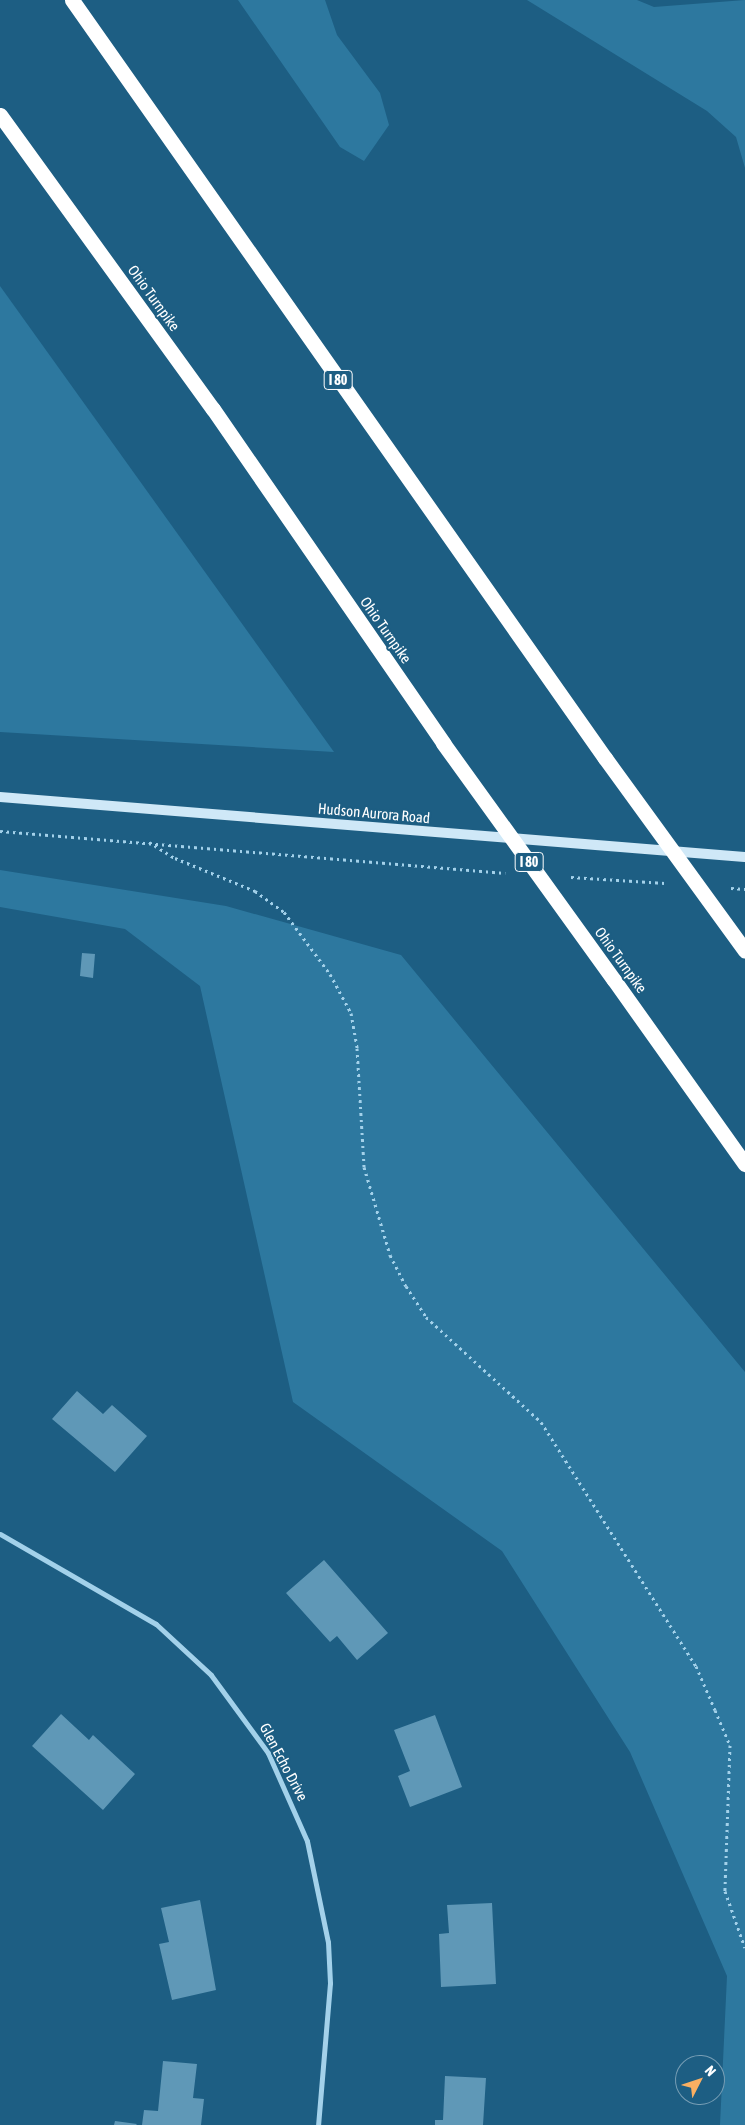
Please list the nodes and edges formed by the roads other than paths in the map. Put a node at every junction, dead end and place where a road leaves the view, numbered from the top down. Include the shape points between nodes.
1 (72, 0) edge
2 (0, 115) edge
3 (0, 797) edge
4 (745, 857) edge
5 (745, 951) edge
6 (745, 1164) edge
7 (0, 1534) edge
8 (318, 2125) edge

1 - 5 highway, I 80, bridge via 605,758
2 - 6 highway, Ohio Turnpike / I 80, bridge via 213,409 443,743
3 - 4 street, Hudson Aurora Road
7 - 8 street, Glen Echo Drive via 156,1624 211,1675 268,1753 307,1841 328,1942 330,1984

